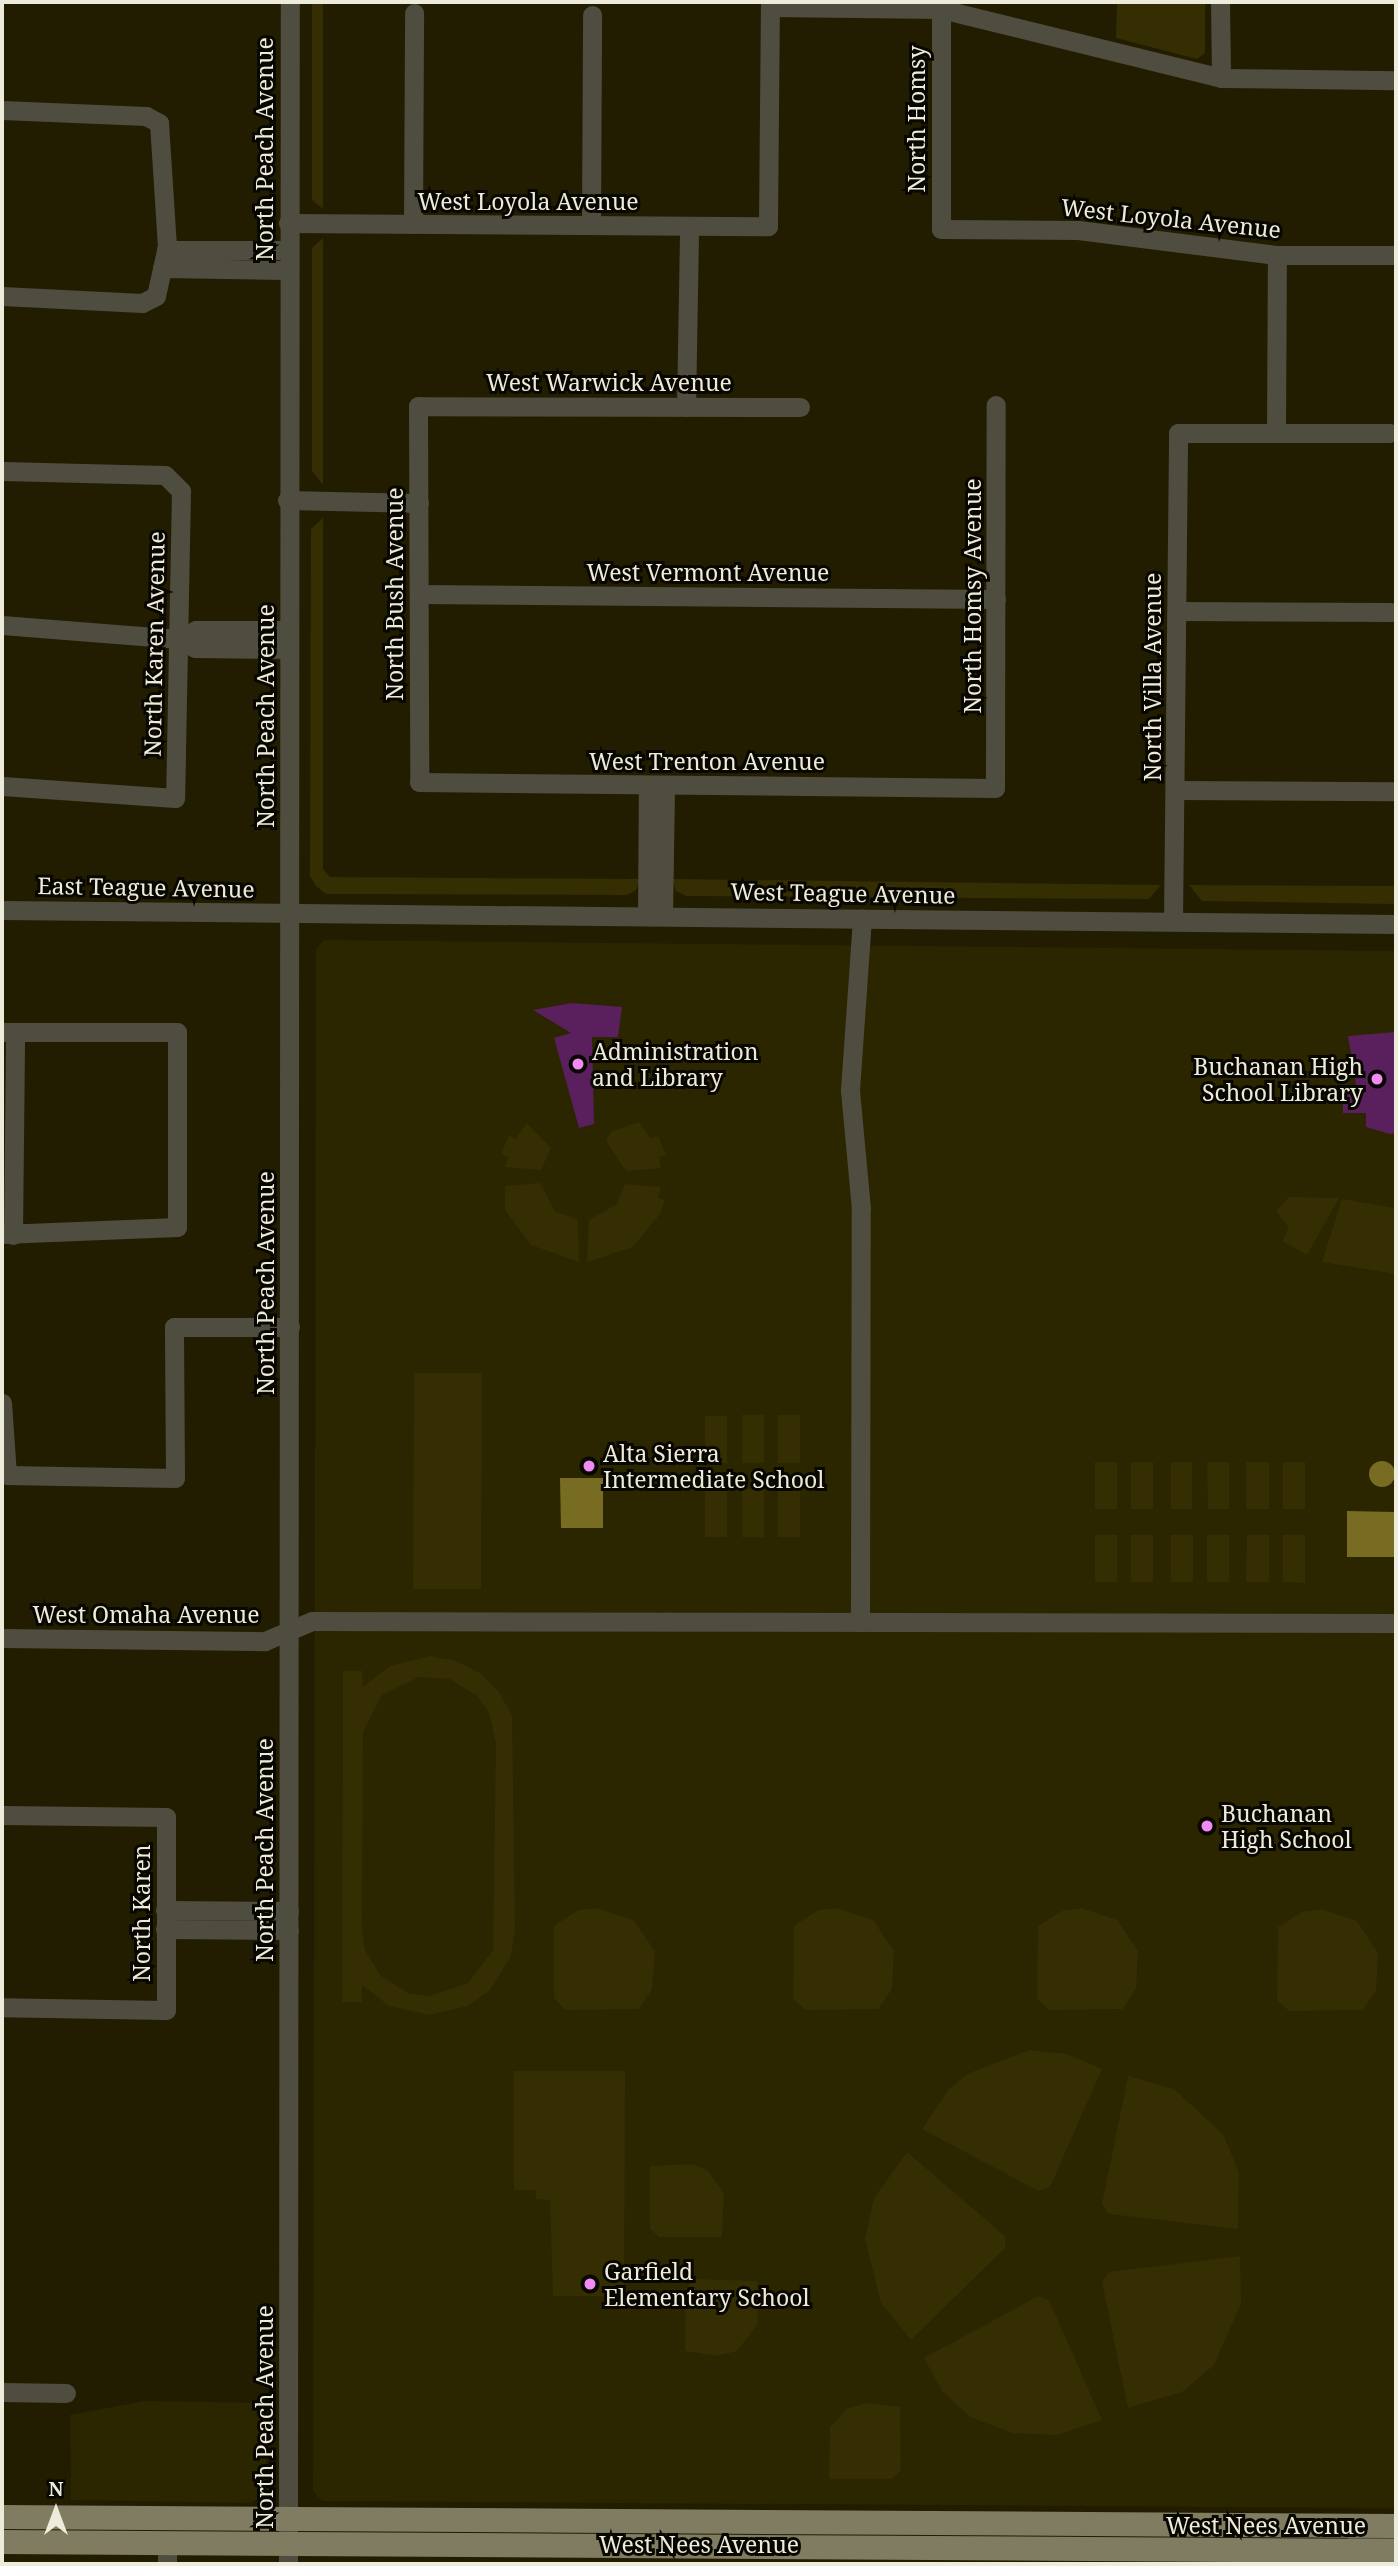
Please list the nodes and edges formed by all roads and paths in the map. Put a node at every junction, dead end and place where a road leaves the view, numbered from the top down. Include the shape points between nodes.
1 (290, 2) edge
2 (1220, 2) edge
3 (941, 9) junction
4 (414, 13) dead end
5 (592, 15) dead end
6 (1221, 78) junction
7 (1396, 80) edge
8 (2, 110) edge
9 (288, 223) junction
10 (413, 224) junction
11 (591, 225) junction
12 (689, 227) junction
13 (941, 229) joint
14 (1277, 255) junction
15 (1396, 255) edge
16 (164, 259) junction
17 (288, 260) junction
18 (2, 296) edge
19 (996, 405) dead end
20 (418, 406) joint
21 (686, 407) junction
22 (800, 407) dead end
23 (1276, 433) junction
24 (1390, 433) dead end
25 (2, 471) edge
26 (288, 500) junction
27 (419, 503) junction
28 (419, 594) junction
29 (996, 599) junction
30 (1178, 611) junction
31 (1391, 612) dead end
32 (2, 625) edge
33 (289, 629) junction
34 (179, 639) junction
35 (289, 649) junction
36 (419, 782) joint
37 (2, 786) edge
38 (656, 786) junction
39 (995, 788) joint
40 (1176, 790) junction
41 (1392, 791) dead end
42 (2, 910) edge
43 (290, 912) junction
44 (655, 916) junction
45 (862, 918) junction
46 (1173, 921) junction
47 (1396, 923) edge
48 (8, 1032) edge
49 (8, 1235) edge
50 (290, 1327) junction
51 (3, 1403) edge
52 (860, 1622) junction
53 (1396, 1623) edge
54 (289, 1631) junction
55 (2, 1637) edge
56 (2, 1815) edge
57 (165, 1920) junction
58 (289, 1921) junction
59 (2, 2007) edge
60 (2, 2392) edge
61 (66, 2393) dead end
62 (2, 2517) edge
63 (288, 2519) junction
64 (1396, 2526) edge
65 (1396, 2539) edge
66 (2, 2542) edge
67 (1213, 2550) junction
68 (1396, 2551) edge
69 (167, 2553) edge
70 (288, 2554) edge
71 (794, 2554) edge

1 - 9 street, North Peach Avenue
2 - 6 street
3 - 6 street
3 - 12 street, West Loyola Avenue via 770,7 768,226
3 - 13 street, North Homsy
4 - 10 street
5 - 11 street
6 - 7 street
8 - 16 street via 146,116 159,124
9 - 10 street, West Loyola Avenue
9 - 17 street, North Peach Avenue
10 - 11 street, West Loyola Avenue
11 - 12 street, West Loyola Avenue
12 - 21 street
13 - 14 street, West Loyola Avenue via 1078,230
14 - 15 street, West Loyola Avenue
14 - 23 street
16 - 17 street
16 - 18 street via 156,296 142,303
17 - 26 street, North Peach Avenue
19 - 29 street, North Homsy Avenue
20 - 21 street, West Warwick Avenue
20 - 27 street, North Bush Avenue
21 - 22 street, West Warwick Avenue
23 - 24 street
23 - 30 street, North Villa Avenue via 1178,433
25 - 34 street, North Karen Avenue via 164,475 181,491
26 - 27 street
26 - 33 street, North Peach Avenue
27 - 28 street, North Bush Avenue
28 - 29 street, West Vermont Avenue
28 - 36 street, North Bush Avenue
29 - 39 street, North Homsy Avenue
30 - 31 street
30 - 40 street, North Villa Avenue
32 - 34 street
33 - 34 street via 196,629
33 - 35 street, North Peach Avenue
34 - 35 street via 195,648
34 - 37 street, North Karen Avenue via 175,797
35 - 43 street, North Peach Avenue
36 - 38 street, West Trenton Avenue
38 - 39 street, West Trenton Avenue
38 - 44 street
40 - 41 street
40 - 46 street, North Villa Avenue
42 - 43 street, East Teague Avenue
43 - 44 street, West Teague Avenue
43 - 50 street, North Peach Avenue
44 - 45 street, West Teague Avenue
45 - 46 street, West Teague Avenue
45 - 52 street via 850,1090 861,1209
46 - 47 street, West Teague Avenue
48 - 49 street
48 - 49 street via 177,1032 177,1227
50 - 51 street via 174,1327 174,1478 7,1475
50 - 54 street, North Peach Avenue
52 - 53 street, West Omaha Avenue
52 - 54 street, West Omaha Avenue via 312,1620
54 - 55 street, West Omaha Avenue via 265,1641
54 - 58 street, North Peach Avenue
56 - 57 street, North Karen via 166,1817
57 - 58 street
57 - 59 street, North Karen via 166,2010
58 - 63 street, North Peach Avenue
60 - 61 street
62 - 63 main road, West Nees Avenue
63 - 64 main road, West Nees Avenue
63 - 70 street, North Peach Avenue
65 - 67 street via 1263,2539
66 - 69 main road, West Nees Avenue
67 - 68 main road, West Nees Avenue
67 - 71 main road, West Nees Avenue
69 - 70 main road, West Nees Avenue
70 - 71 main road, West Nees Avenue

